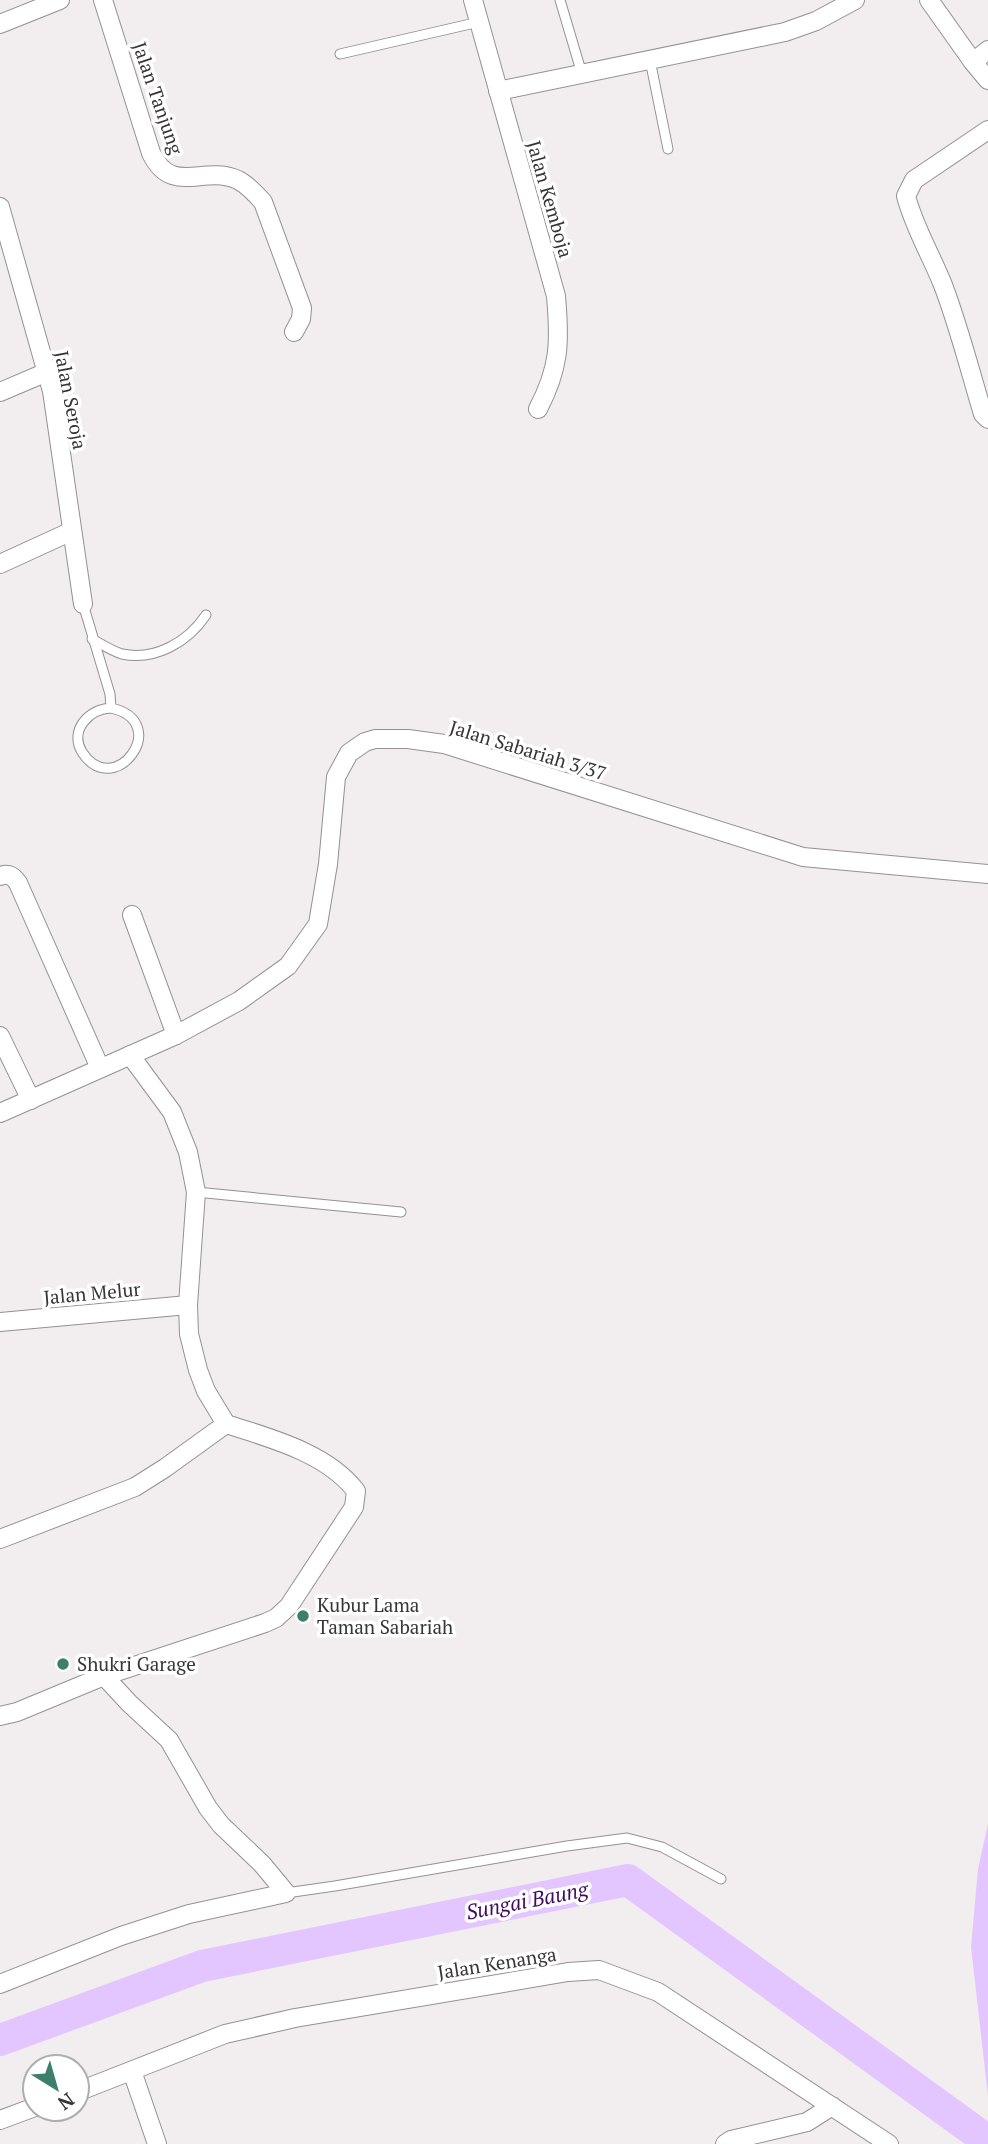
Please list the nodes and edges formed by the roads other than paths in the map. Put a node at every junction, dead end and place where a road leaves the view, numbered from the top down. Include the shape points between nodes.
1 (60, 0) edge
2 (103, 0) edge
3 (473, 0) edge
4 (560, 0) edge
5 (855, 0) edge
6 (929, 0) edge
7 (479, 22) junction
8 (0, 24) edge
9 (988, 50) edge
10 (340, 54) dead end
11 (650, 60) junction
12 (973, 62) junction
13 (582, 74) junction
14 (988, 80) edge
15 (498, 92) junction
16 (988, 130) edge
17 (668, 149) dead end
18 (0, 207) edge
19 (4, 234) edge
20 (294, 332) dead end
21 (47, 372) junction
22 (0, 393) edge
23 (538, 409) dead end
24 (988, 419) edge
25 (72, 531) junction
26 (0, 564) edge
27 (83, 604) joint
28 (206, 615) dead end
29 (92, 639) junction
30 (111, 708) junction
31 (988, 874) edge
32 (0, 876) edge
33 (132, 915) dead end
34 (176, 1035) junction
35 (0, 1036) edge
36 (130, 1055) junction
37 (100, 1068) junction
38 (31, 1100) junction
39 (0, 1113) edge
40 (195, 1192) junction
41 (401, 1212) dead end
42 (188, 1305) junction
43 (0, 1322) edge
44 (226, 1424) junction
45 (0, 1539) edge
46 (104, 1676) junction
47 (0, 1716) edge
48 (721, 1879) dead end
49 (286, 1893) junction
50 (0, 1984) edge
51 (132, 2071) junction
52 (91, 2087) edge
53 (832, 2106) junction
54 (21, 2112) edge
55 (0, 2120) edge
56 (157, 2144) edge
57 (725, 2144) edge
58 (889, 2144) edge

1 - 8 street
2 - 20 street, Jalan Tanjung via 157,166 177,177 222,175 239,180 263,202 302,308
3 - 7 street, Jalan Kemboja
4 - 13 lane
5 - 11 street via 785,32
6 - 12 street
7 - 10 lane
7 - 15 street, Jalan Kemboja
9 - 12 street
11 - 13 street
11 - 17 lane
12 - 14 street
13 - 15 street
15 - 23 street, Jalan Kemboja via 556,296 557,361
16 - 24 street via 914,180 906,196
18 - 19 street, Jalan Seroja
19 - 21 street, Jalan Seroja
21 - 22 street
21 - 25 street, Jalan Seroja
25 - 26 street
25 - 27 street, Jalan Seroja
27 - 29 lane
28 - 29 lane via 185,639 153,653 120,654
29 - 30 lane
30 - 30 lane via 88,715 78,736 88,761 109,768 122,765 134,754 139,740 131,718
31 - 34 street, Jalan Sabariah 3/37 via 803,857 444,744 375,738 349,753 336,776 318,924 288,966 239,1002
32 - 37 street via 12,876 18,883
33 - 34 street
34 - 36 street, Jalan Sabariah 3/37
35 - 38 street
36 - 37 street, Jalan Sabariah 3/37
36 - 40 street via 172,1112 188,1152
37 - 38 street, Jalan Sabariah 3/37
38 - 39 street, Jalan Sabariah 3/37
40 - 41 lane
40 - 42 street
42 - 43 street, Jalan Melur
42 - 44 street via 188,1334 198,1370
44 - 45 street via 135,1487
44 - 46 street via 289,1444 335,1471 356,1491 354,1507 289,1606 276,1618
46 - 47 street
46 - 49 street via 169,1740 208,1808
48 - 49 lane via 662,1847 627,1838
49 - 50 street via 189,1914
51 - 52 street, Jalan Kenanga
51 - 53 street, Jalan Kenanga via 225,2034 272,2023 599,1970 658,1992
51 - 56 street
53 - 57 street via 807,2122
53 - 58 street, Jalan Kenanga
54 - 55 street

